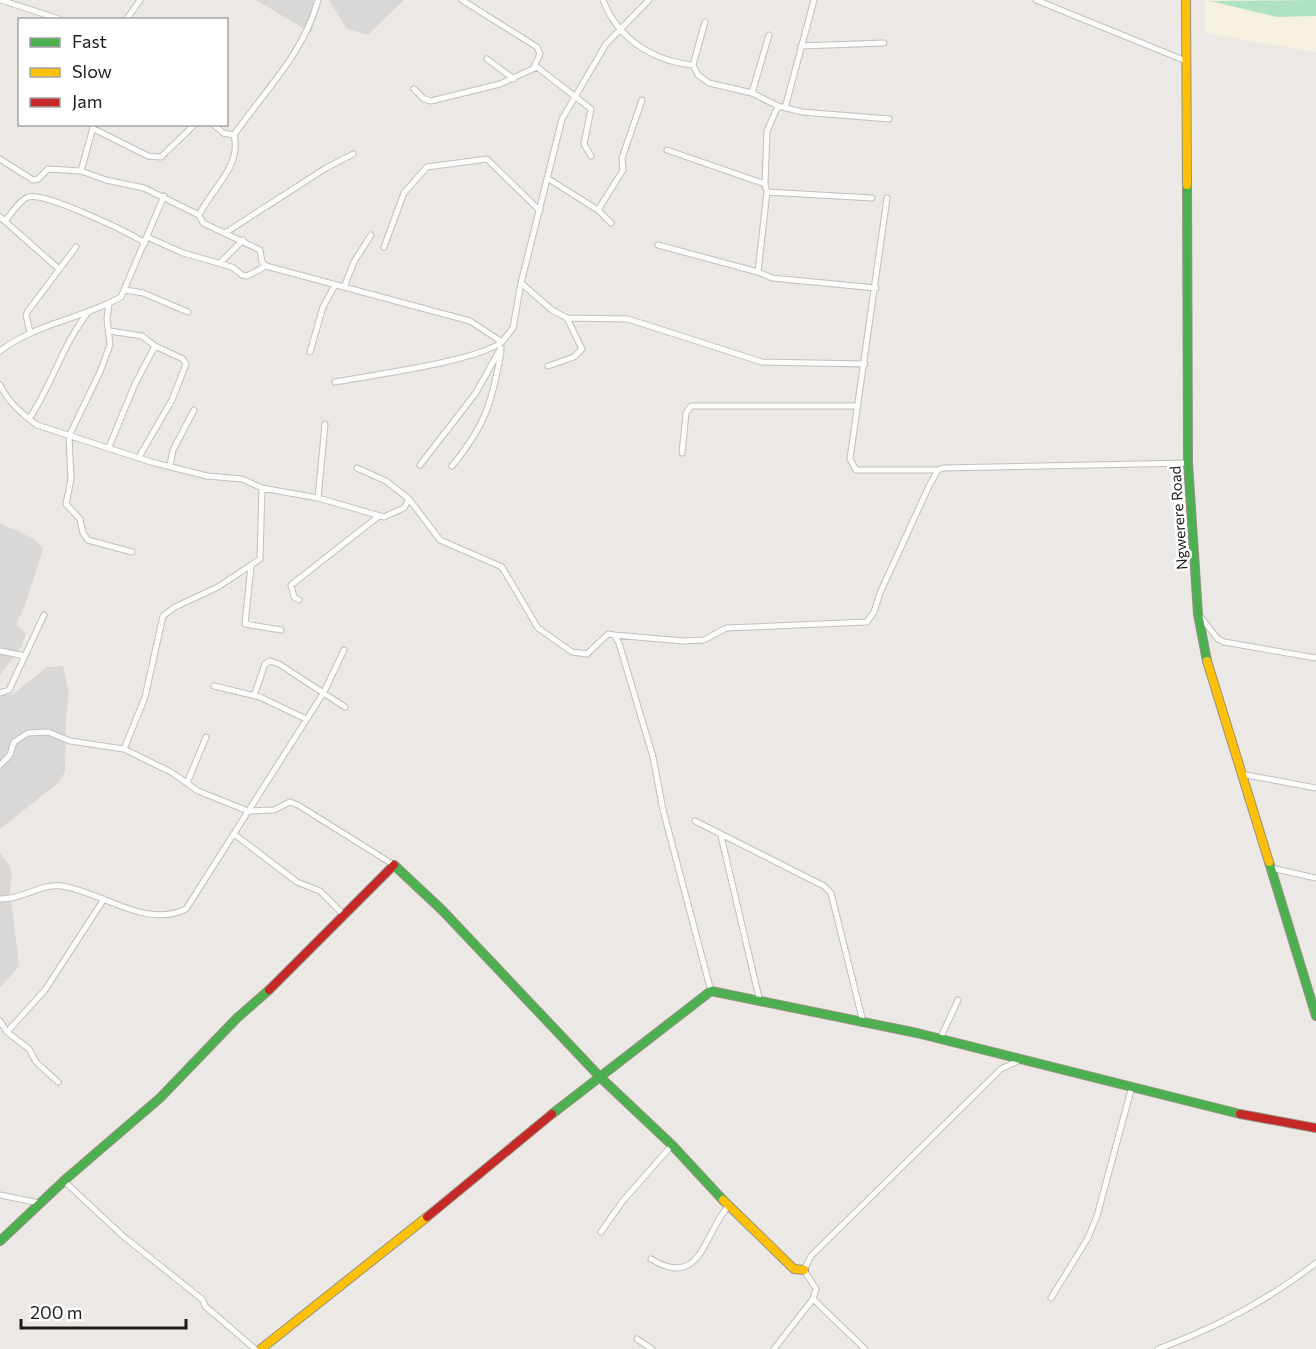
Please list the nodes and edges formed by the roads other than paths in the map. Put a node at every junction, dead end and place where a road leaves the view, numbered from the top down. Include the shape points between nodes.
1 (0, 0) edge
2 (140, 0) edge
3 (318, 0) edge
4 (462, 0) edge
5 (603, 0) edge
6 (649, 0) edge
7 (814, 0) edge
8 (1036, 0) edge
9 (1186, 0) edge
10 (56, 18) edge
11 (127, 18) edge
12 (705, 22) dead end
13 (620, 30) junction
14 (769, 35) dead end
15 (884, 43) dead end
16 (801, 46) junction
17 (487, 59) dead end
18 (1186, 62) junction
19 (693, 64) junction
20 (534, 67) junction
21 (514, 79) junction
22 (414, 90) dead end
23 (752, 93) junction
24 (576, 97) junction
25 (642, 100) dead end
26 (781, 107) junction
27 (889, 119) dead end
28 (193, 126) edge
29 (215, 126) edge
30 (94, 127) edge
31 (234, 135) junction
32 (667, 150) dead end
33 (353, 154) dead end
34 (591, 156) dead end
35 (0, 159) edge
36 (81, 171) junction
37 (547, 178) junction
38 (765, 184) junction
39 (767, 192) junction
40 (164, 196) junction
41 (872, 198) dead end
42 (887, 198) dead end
43 (598, 210) junction
44 (540, 211) junction
45 (199, 214) junction
46 (3, 219) edge
47 (611, 222) dead end
48 (225, 233) junction
49 (371, 235) dead end
50 (146, 240) junction
51 (243, 240) junction
52 (658, 245) dead end
53 (76, 247) dead end
54 (384, 247) dead end
55 (220, 263) junction
56 (266, 266) junction
57 (59, 269) junction
58 (758, 272) junction
59 (521, 283) junction
60 (335, 285) junction
61 (345, 287) junction
62 (876, 288) junction
63 (125, 290) junction
64 (110, 303) junction
65 (88, 310) junction
66 (188, 312) dead end
67 (567, 318) junction
68 (110, 331) junction
69 (30, 332) junction
70 (155, 345) junction
71 (502, 345) junction
72 (0, 351) edge
73 (310, 352) dead end
74 (865, 364) junction
75 (548, 366) dead end
76 (335, 382) dead end
77 (0, 385) edge
78 (858, 406) junction
79 (195, 410) dead end
80 (29, 419) junction
81 (325, 424) dead end
82 (69, 436) junction
83 (110, 447) junction
84 (682, 453) dead end
85 (139, 458) junction
86 (1188, 464) junction
87 (170, 465) junction
88 (420, 465) dead end
89 (452, 466) dead end
90 (357, 468) dead end
91 (938, 470) junction
92 (262, 488) junction
93 (318, 498) junction
94 (408, 499) junction
95 (379, 516) junction
96 (132, 552) dead end
97 (251, 566) junction
98 (299, 600) dead end
99 (1198, 614) junction
100 (44, 615) dead end
101 (281, 630) dead end
102 (614, 635) junction
103 (344, 650) dead end
104 (0, 651) edge
105 (25, 656) junction
106 (1316, 658) edge
107 (214, 686) dead end
108 (324, 692) junction
109 (0, 693) edge
110 (254, 696) junction
111 (345, 707) dead end
112 (306, 719) junction
113 (206, 737) dead end
114 (124, 749) junction
115 (0, 765) edge
116 (1240, 774) junction
117 (187, 783) junction
118 (1316, 788) edge
119 (248, 811) junction
120 (695, 821) dead end
121 (234, 834) junction
122 (722, 836) junction
123 (394, 865) junction
124 (1269, 867) junction
125 (1316, 878) edge
126 (0, 899) edge
127 (104, 899) junction
128 (345, 916) junction
129 (711, 992) junction
130 (957, 1000) dead end
131 (760, 1002) junction
132 (1316, 1016) edge
133 (0, 1021) edge
134 (863, 1022) junction
135 (8, 1032) junction
136 (940, 1039) junction
137 (1022, 1059) junction
138 (601, 1078) junction
139 (58, 1082) dead end
140 (1131, 1090) junction
141 (1316, 1128) edge
142 (672, 1145) junction
143 (65, 1182) junction
144 (0, 1195) edge
145 (40, 1203) junction
146 (729, 1205) junction
147 (601, 1232) dead end
148 (0, 1241) edge
149 (651, 1259) dead end
150 (1316, 1263) edge
151 (804, 1270) junction
152 (1052, 1298) dead end
153 (813, 1299) junction
154 (637, 1339) dead end
155 (255, 1349) edge
156 (261, 1349) edge
157 (652, 1349) edge
158 (774, 1349) edge
159 (865, 1349) edge
160 (1158, 1349) edge

1 - 10 street
2 - 11 street
3 - 31 street via 309,26 282,75
4 - 20 street via 539,49
5 - 13 street
6 - 13 street
7 - 16 street
8 - 18 street
9 - 18 street, Ngwerere Road
12 - 19 street
13 - 19 street via 647,52
13 - 24 street via 603,48
14 - 23 street
15 - 16 street
16 - 26 street
17 - 21 street
18 - 86 street, Ngwerere Road
19 - 23 street via 698,75 709,83
20 - 21 street
20 - 24 street
21 - 22 street via 431,101
23 - 26 street
24 - 34 street via 592,112 584,144
24 - 37 street via 562,119
25 - 43 street via 622,158 623,170
26 - 27 street
26 - 38 street via 767,131
28 - 30 street via 161,157 148,156
29 - 31 street
30 - 36 street
31 - 45 street via 236,152 230,168
32 - 38 street
33 - 48 street
35 - 36 street via 33,180 48,169
36 - 40 street
37 - 43 street
37 - 44 street
38 - 39 street
39 - 41 street
39 - 58 street
40 - 45 street
40 - 50 street
42 - 62 street
43 - 47 street
44 - 54 street via 487,159 434,165 417,175 404,193
44 - 59 street
45 - 48 street via 203,223
46 - 50 street via 22,201 35,198
46 - 57 street
48 - 51 street
49 - 61 street via 354,262
50 - 55 street
50 - 63 street
51 - 55 street
51 - 56 street via 260,250
52 - 58 street
53 - 57 street
55 - 56 street via 247,276
56 - 60 street
57 - 69 street via 28,311
58 - 62 street via 772,278
59 - 67 street
59 - 71 street via 513,328
60 - 61 street
60 - 73 street via 323,307
61 - 71 street via 470,321
62 - 74 street
63 - 64 street
63 - 66 street via 143,293
64 - 65 street
64 - 68 street
65 - 69 street
65 - 80 street via 70,335
67 - 74 street via 628,319 762,362
67 - 75 street via 582,349 574,357
68 - 70 street via 142,336
68 - 82 street via 110,345 100,372
69 - 72 street
70 - 83 street
70 - 85 street via 186,364 172,400
71 - 76 street
71 - 88 street via 475,394
71 - 89 street via 490,404 470,445
74 - 78 street
77 - 80 street via 7,399
78 - 84 street via 691,406 686,413
78 - 91 street via 850,459 855,470
79 - 87 street via 173,450
80 - 82 street
81 - 93 street
82 - 83 street
82 - 96 street via 71,479 67,508 80,519 88,540
83 - 85 street
85 - 87 street
86 - 91 street via 958,466
86 - 99 street, Ngwerere Road
87 - 92 street via 207,476 242,479
90 - 94 street via 386,481
91 - 102 street via 867,622 726,628 704,640
92 - 93 street
92 - 97 street via 262,552
93 - 95 street
94 - 95 street via 404,508
94 - 102 street via 440,540 502,567 538,627 572,652 587,654 608,634
95 - 98 street via 291,585
97 - 101 street via 245,624
97 - 114 street via 163,616 145,698
99 - 106 street via 1224,642
99 - 116 street, Ngwerere Road via 1206,657
100 - 105 street
102 - 129 street via 653,757
103 - 108 street
104 - 105 street
105 - 109 street via 9,690
107 - 110 street
108 - 110 street via 270,661 265,664
108 - 111 street
108 - 112 street
110 - 112 street
112 - 119 street
113 - 117 street
114 - 115 street via 70,741 48,732 28,733 14,742 10,755
114 - 117 street
116 - 118 street
116 - 124 street, Ngwerere Road
117 - 119 street
119 - 121 street
119 - 123 street via 274,810 290,802
120 - 122 street
121 - 127 street via 193,901 177,914 138,912
121 - 128 street via 297,882 320,891
122 - 131 street
122 - 134 street via 824,885 831,893
123 - 128 street
123 - 138 street via 442,910
124 - 125 street
124 - 132 street, Ngwerere Road
126 - 127 street via 14,899 52,886 73,888
127 - 135 street via 70,956
128 - 143 street via 287,975 237,1018 160,1098
129 - 131 street
129 - 138 street
130 - 136 street
131 - 134 street
133 - 135 street
134 - 136 street
135 - 139 street
136 - 137 street
137 - 140 street
137 - 151 street via 1001,1069 811,1256
138 - 142 street
138 - 156 street
140 - 141 street
140 - 152 street via 1097,1216
142 - 146 street
142 - 147 street
143 - 145 street
143 - 155 street
144 - 145 street
145 - 148 street
146 - 149 street via 719,1216 697,1260 678,1269 666,1268
146 - 151 street via 794,1269
150 - 160 street via 1225,1323
151 - 153 street via 816,1288
153 - 158 street
153 - 159 street
154 - 157 street

